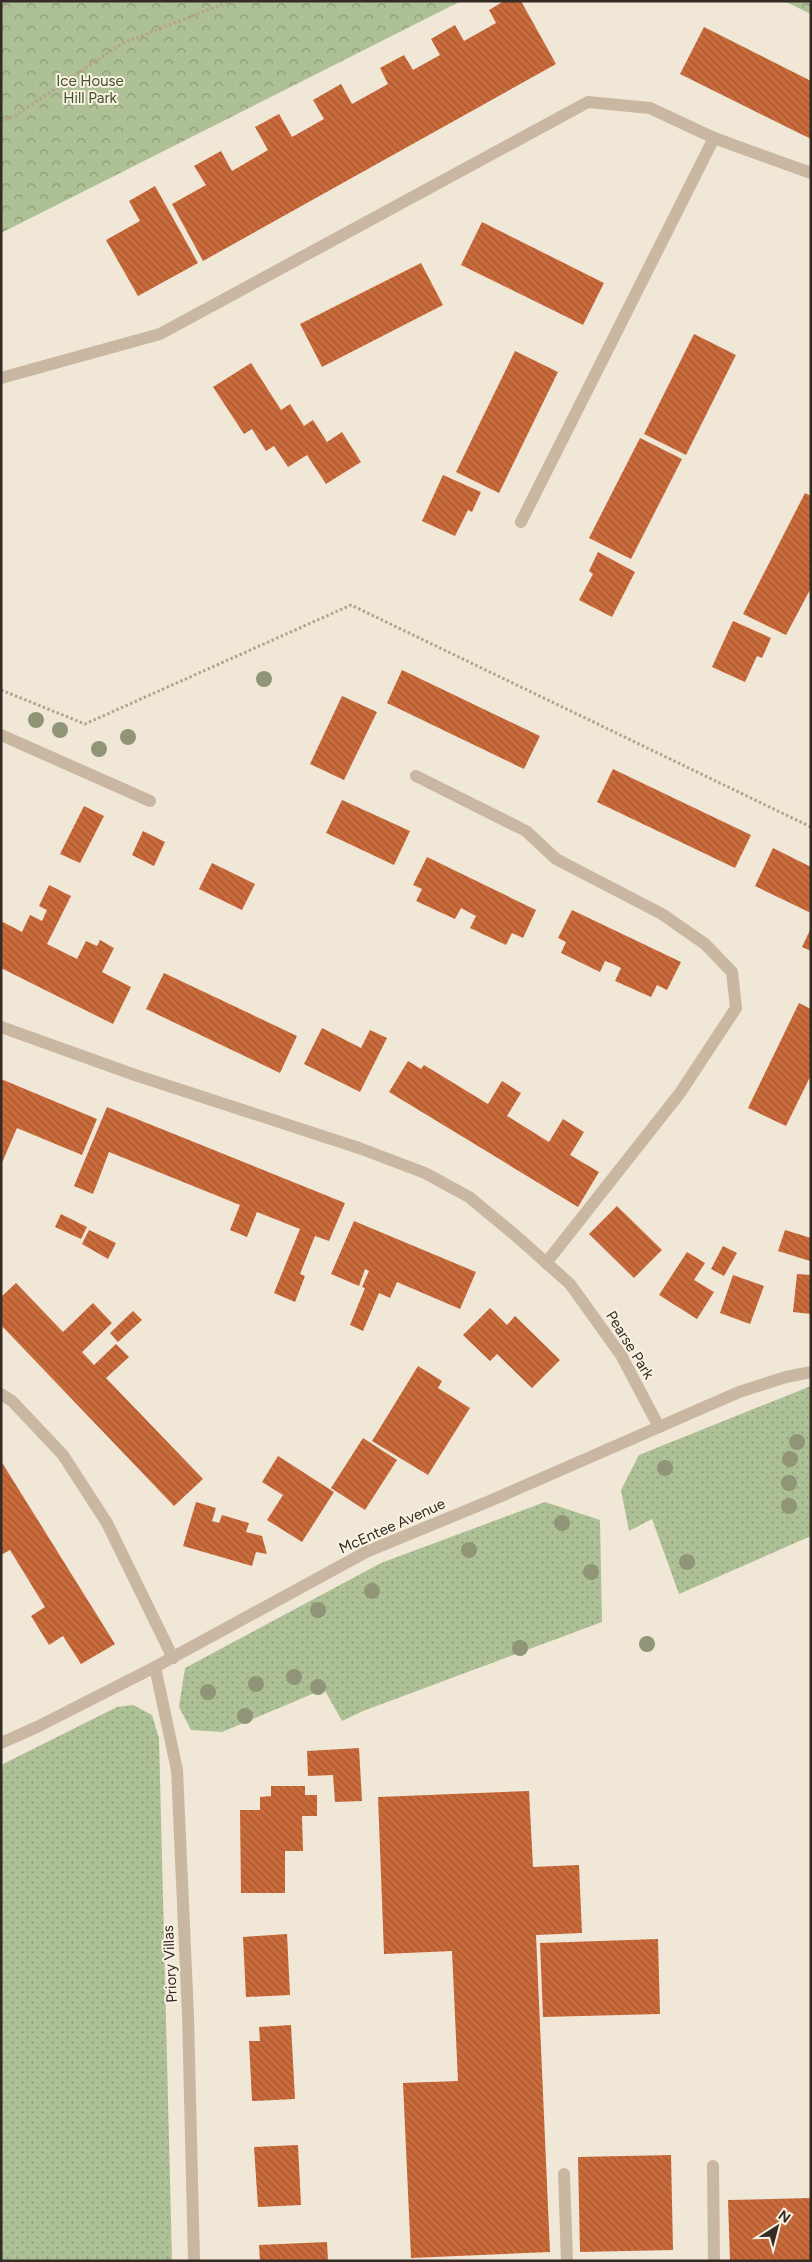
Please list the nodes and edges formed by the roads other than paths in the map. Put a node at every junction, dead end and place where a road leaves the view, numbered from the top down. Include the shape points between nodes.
1 (714, 138) junction
2 (811, 173) edge
3 (1, 378) edge
4 (521, 522) dead end
5 (1, 736) edge
6 (416, 776) dead end
7 (150, 802) dead end
8 (1, 1027) edge
9 (546, 1263) junction
10 (811, 1372) edge
11 (1, 1394) edge
12 (659, 1427) junction
13 (173, 1658) junction
14 (155, 1667) junction
15 (1, 1743) edge
16 (713, 2166) dead end
17 (564, 2174) dead end
18 (194, 2261) edge
19 (567, 2261) edge
20 (714, 2261) edge

1 - 2 street
1 - 3 street via 650,108 588,102 160,334
1 - 4 street
5 - 7 street
6 - 9 street via 526,831 556,859 662,914 705,944 732,972 736,1008 680,1093
8 - 9 street, Pearse Park via 425,1173 469,1197
9 - 12 street, Pearse Park via 570,1284 620,1355
10 - 12 street, McEntee Avenue via 739,1392
11 - 13 street via 12,1401 63,1455 102,1516
12 - 13 street, McEntee Avenue via 366,1552
13 - 14 street, McEntee Avenue
14 - 15 street, McEntee Avenue
14 - 18 street, Priory Villas via 177,1770
16 - 20 street
17 - 19 street

